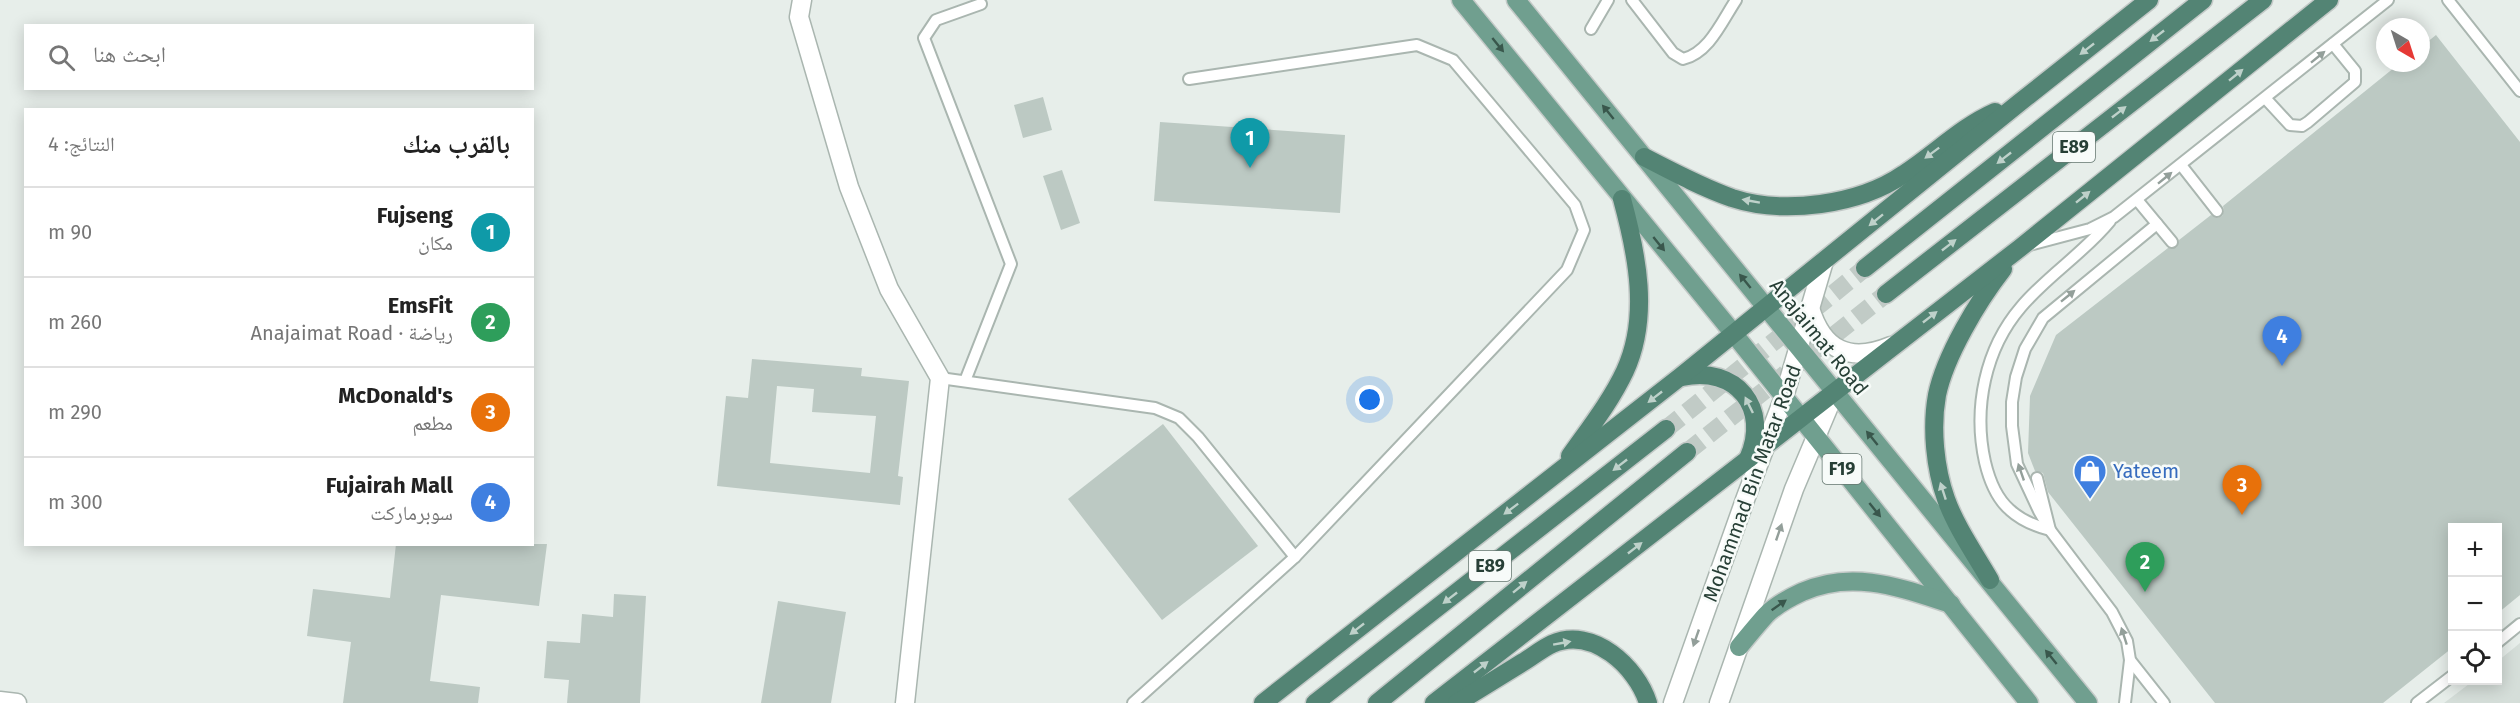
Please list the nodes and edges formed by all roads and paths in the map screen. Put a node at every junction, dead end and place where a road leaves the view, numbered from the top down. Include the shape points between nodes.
1 (802, 0) edge
2 (1461, 0) edge
3 (1516, 0) edge
4 (1608, 0) edge
5 (1632, 0) edge
6 (1736, 0) edge
7 (2149, 0) edge
8 (2203, 0) edge
9 (2263, 0) edge
10 (2329, 0) edge
11 (2388, 0) edge
12 (2448, 0) edge
13 (981, 4) dead end
14 (1591, 28) dead end
15 (2333, 44) junction
16 (1189, 79) dead end
17 (2520, 91) edge
18 (2266, 99) junction
19 (2019, 102) junction
20 (1644, 158) junction
21 (2181, 165) junction
22 (1622, 199) junction
23 (2138, 201) junction
24 (2217, 211) dead end
25 (2114, 218) junction
26 (2157, 224) junction
27 (2172, 242) dead end
28 (2020, 248) junction
29 (1824, 261) junction
30 (1865, 268) tunnel mouth
31 (1886, 294) tunnel mouth
32 (1766, 307) junction
33 (1810, 308) junction
34 (1734, 334) junction
35 (1896, 344) junction
36 (1800, 349) junction
37 (1680, 377) junction
38 (940, 378) junction
39 (965, 381) junction
40 (1834, 392) junction
41 (1784, 397) junction
42 (1801, 418) junction
43 (1666, 429) tunnel mouth
44 (1816, 437) junction
45 (1766, 445) junction
46 (1687, 452) tunnel mouth
47 (1748, 460) junction
48 (1557, 473) junction
49 (2037, 478) dead end
50 (2050, 530) junction
51 (1295, 557) junction
52 (1990, 580) junction
53 (1951, 604) junction
54 (2520, 624) edge
55 (2502, 639) edge
56 (1739, 647) junction
57 (2130, 660) junction
58 (2448, 679) edge
59 (0, 701) edge
60 (17, 703) edge
61 (905, 703) edge
62 (1133, 703) edge
63 (1263, 703) edge
64 (1315, 703) edge
65 (1377, 703) edge
66 (1434, 703) edge
67 (1457, 703) edge
68 (1648, 703) edge
69 (1673, 703) edge
70 (1719, 703) edge
71 (2029, 703) edge
72 (2088, 703) edge
73 (2125, 703) edge
74 (2164, 703) edge
75 (2417, 703) edge

1 - 38 street via 799,17 849,187 889,290
2 -> 22 main road, F19
20 -> 3 main road, Anajaimat Road / F19
4 - 14 lane
5 - 6 lane via 1673,53 1683,59 1703,50
7 -> 19 highway
8 -> 30 highway, E89
31 -> 9 highway, E89
28 -> 10 highway
11 - 15 lane
12 - 17 lane
13 - 39 lane via 936,20 924,38 1011,264
18 -> 15 lane
15 - 18 lane via 2355,71 2351,87 2302,126 2290,125
16 - 51 lane via 1417,45 1453,60 1575,205 1584,230 1567,270
18 - 21 lane
19 -> 20 highway via 1971,124 1903,176 1857,198 1819,204 1787,205 1734,198
19 -> 29 highway
32 -> 20 main road, Anajaimat Road / F19
23 -> 21 lane
21 - 24 lane
22 -> 34 main road, F19
22 - 48 highway via 1635,245 1639,318 1635,341 1609,398
23 - 25 lane
23 - 26 lane
25 - 28 lane via 2090,229
25 - 50 lane via 2021,307 1994,351 1981,399 1983,452 1997,495 2026,523
26 - 27 lane
50 -> 26 lane via 2022,479 2014,446 2012,402 2025,349 2043,318
35 -> 28 highway
52 -> 28 highway via 1947,502 1939,477 1937,395 1966,327 1987,290
29 - 32 highway
29 - 33 street, Mohammad Bin Matar Road
32 - 34 highway
32 - 36 main road, Anajaimat Road / F19
33 - 35 street via 1820,333 1845,352 1866,354
33 - 36 street, Mohammad Bin Matar Road
34 - 37 highway
34 - 41 main road, F19
35 - 40 highway
36 - 40 main road, Anajaimat Road / F19
36 - 41 street, Mohammad Bin Matar Road
47 -> 37 highway via 1755,444 1756,427 1744,394 1715,376
37 -> 48 highway
38 - 39 lane
38 - 61 street
39 - 51 lane via 1155,408 1179,418
40 - 42 highway
40 - 44 street
52 -> 40 main road, Anajaimat Road / F19
41 - 42 main road, F19
41 - 45 street, Mohammad Bin Matar Road
42 - 44 main road, F19
42 - 45 highway
43 -> 64 highway, E89
44 -> 53 main road, F19
56 -> 44 street
45 - 47 highway
45 -> 69 street, Mohammad Bin Matar Road
65 -> 46 highway, E89
66 -> 47 highway
48 -> 63 highway
49 - 50 lane
57 -> 50 lane via 2121,626
51 - 62 lane
72 -> 52 main road, Anajaimat Road / F19
56 -> 53 main road via 1768,613 1789,598 1837,582 1873,581
53 - 71 main road, F19
54 - 55 lane
56 - 70 street
57 - 73 lane
57 - 74 lane
58 - 75 lane
59 - 60 street
67 -> 68 highway via 1554,643 1578,640 1605,648 1626,664

